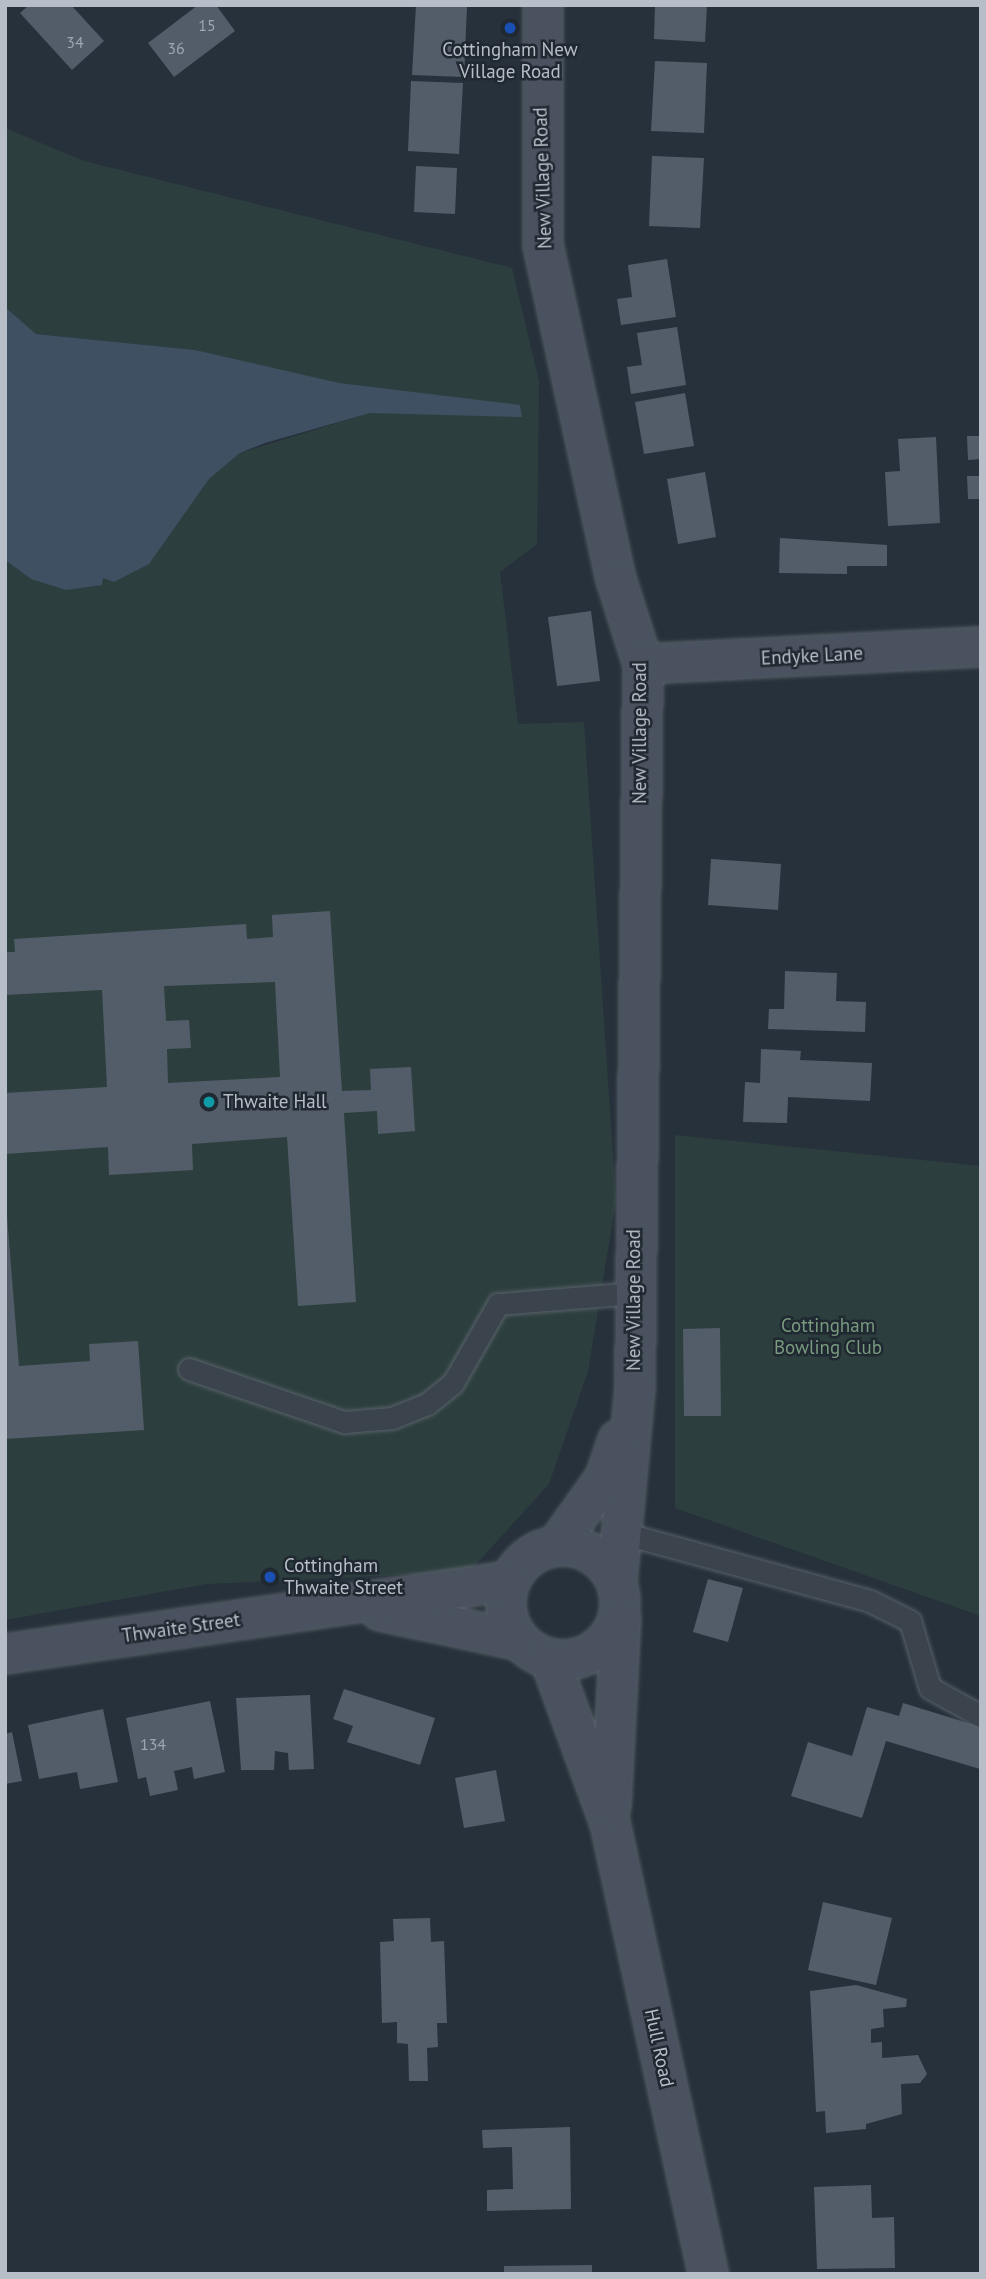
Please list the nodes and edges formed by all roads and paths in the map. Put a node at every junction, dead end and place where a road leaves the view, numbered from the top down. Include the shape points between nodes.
1 (543, 5) edge
2 (981, 647) edge
3 (643, 664) junction
4 (634, 1293) junction
5 (189, 1369) dead end
6 (635, 1388) junction
7 (622, 1533) junction
8 (557, 1545) junction
9 (509, 1581) junction
10 (619, 1598) junction
11 (358, 1606) junction
12 (516, 1640) junction
13 (5, 1654) edge
14 (551, 1662) junction
15 (981, 1716) edge
16 (610, 1823) junction
17 (708, 2274) edge

1 - 3 street, New Village Road via 543,245 615,579
2 - 3 street, Endyke Lane
3 - 4 street, New Village Road
4 - 5 lane via 498,1304 453,1383 427,1404 392,1419 344,1422
4 - 6 street, New Village Road
6 - 7 street, Hull Road
6 - 8 street via 605,1478
7 - 10 street, Hull Road
7 - 15 lane via 858,1598 910,1621 930,1688
8 - 9 street via 528,1556
8 - 10 street via 598,1556
9 - 11 street, Thwaite Street
9 - 12 street via 504,1609
10 - 14 street via 600,1650
10 - 16 street, Hull Road
11 - 12 street, Thwaite Street
11 - 13 street, Thwaite Street
12 - 14 street
14 - 16 street, Hull Road
16 - 17 street, Hull Road

